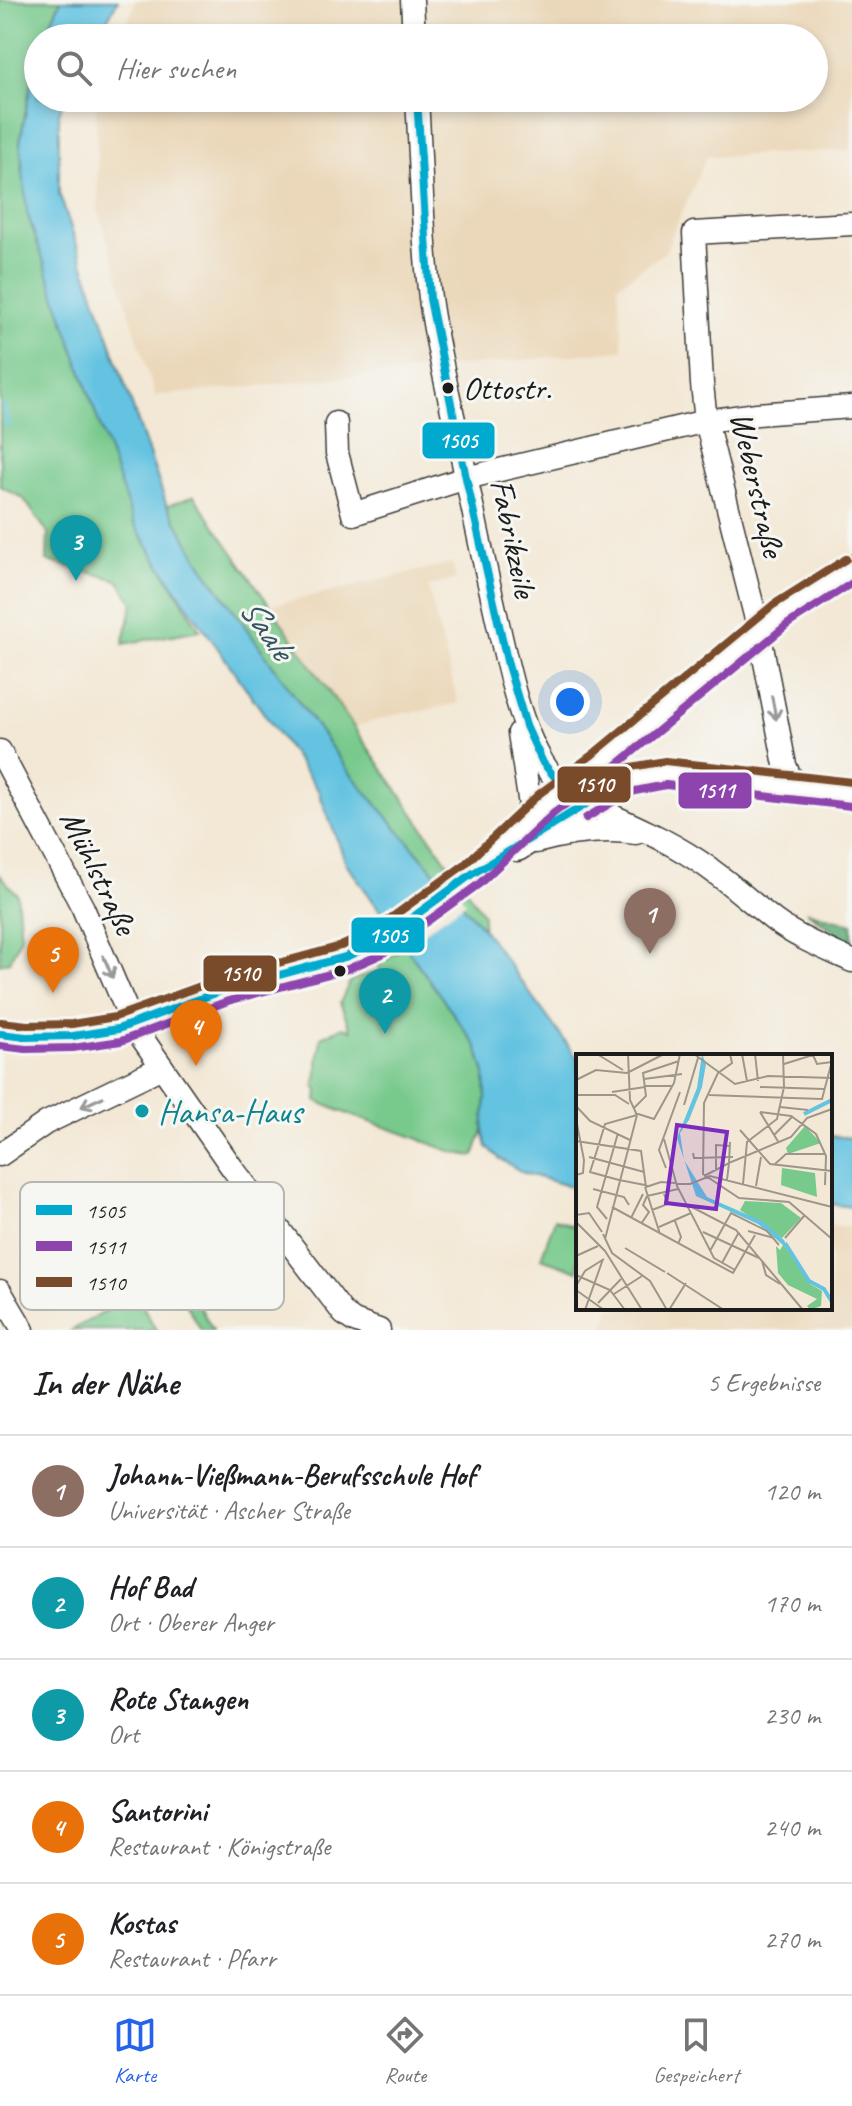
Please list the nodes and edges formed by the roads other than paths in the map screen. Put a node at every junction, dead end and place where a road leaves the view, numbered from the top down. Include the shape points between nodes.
1 (412, 0) edge
2 (413, 24) edge
3 (418, 112) edge
4 (852, 224) edge
5 (852, 407) edge
6 (706, 421) junction
7 (336, 423) dead end
8 (466, 478) junction
9 (852, 569) edge
10 (759, 631) junction
11 (508, 665) junction
12 (0, 751) edge
13 (804, 788) junction
14 (852, 794) edge
15 (576, 797) junction
16 (513, 840) junction
17 (668, 842) junction
18 (852, 961) edge
19 (133, 1025) junction
20 (0, 1034) edge
21 (162, 1067) junction
22 (0, 1155) edge
23 (243, 1182) edge
24 (284, 1236) edge
25 (0, 1291) edge
26 (375, 1329) edge
27 (23, 1330) edge

1 - 2 street
3 - 8 street, Fabrikzeile via 430,299
4 - 6 street, Weberstraße via 694,233
5 - 6 street
6 - 8 street
6 - 10 street, Weberstraße
7 - 8 street via 337,453 353,514
8 - 11 street, Fabrikzeile
9 - 10 main road
10 -> 13 street, Weberstraße via 785,765
10 - 15 main road via 599,764
11 - 15 street, Fabrikzeile via 543,763
11 - 16 street via 530,798
12 -> 19 street, Mühlstraße via 83,908
13 - 14 main road
13 - 15 main road via 666,773
15 - 16 main road
15 - 17 street
16 - 17 street via 600,831 633,832
16 - 19 main road via 376,944 224,990
17 - 18 street via 715,871 776,922
19 - 20 main road via 73,1036
19 - 21 street, Mühlstraße
21 -> 22 street via 46,1123
21 - 23 street, Mühlstraße
24 - 26 street, Mühlstraße via 344,1314
25 - 27 street

